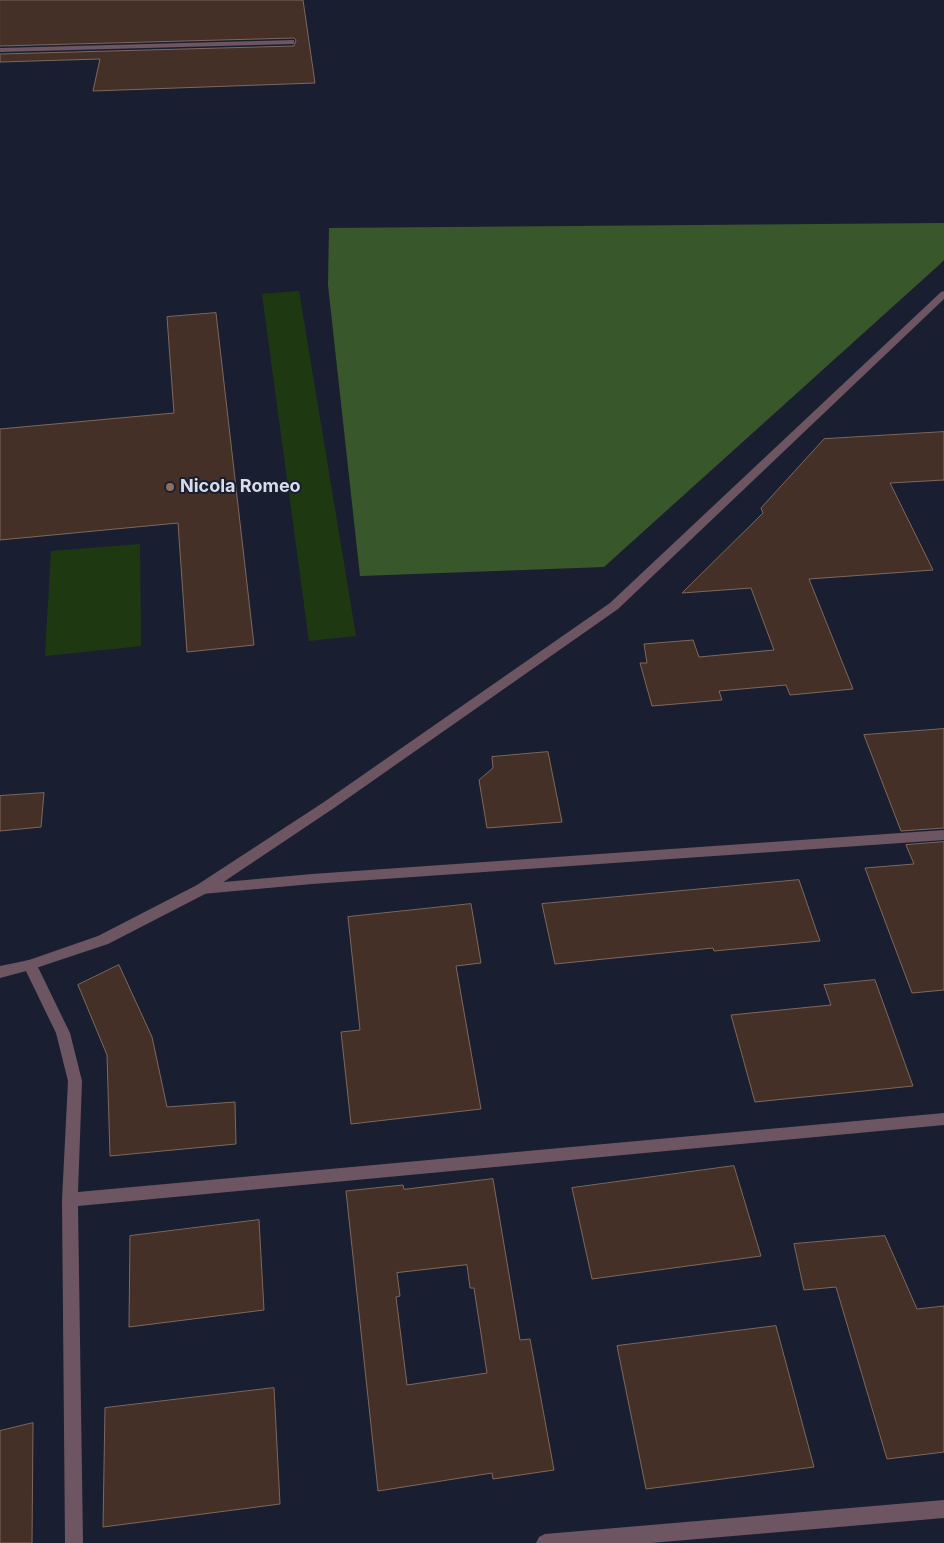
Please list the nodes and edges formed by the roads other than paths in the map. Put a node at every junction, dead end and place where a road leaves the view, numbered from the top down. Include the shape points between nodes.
1 (291, 42) dead end
2 (0, 50) edge
3 (944, 294) edge
4 (944, 835) edge
5 (202, 889) junction
6 (30, 965) junction
7 (0, 972) edge
8 (944, 1119) edge
9 (70, 1200) junction
10 (944, 1509) edge
11 (74, 1543) edge
12 (545, 1543) edge

1 - 2 street
3 - 5 street via 614,606 329,805
4 - 5 street
5 - 6 street via 103,940
6 - 7 street
6 - 9 street via 63,1033 75,1080
8 - 9 street
9 - 11 street
10 - 12 street

